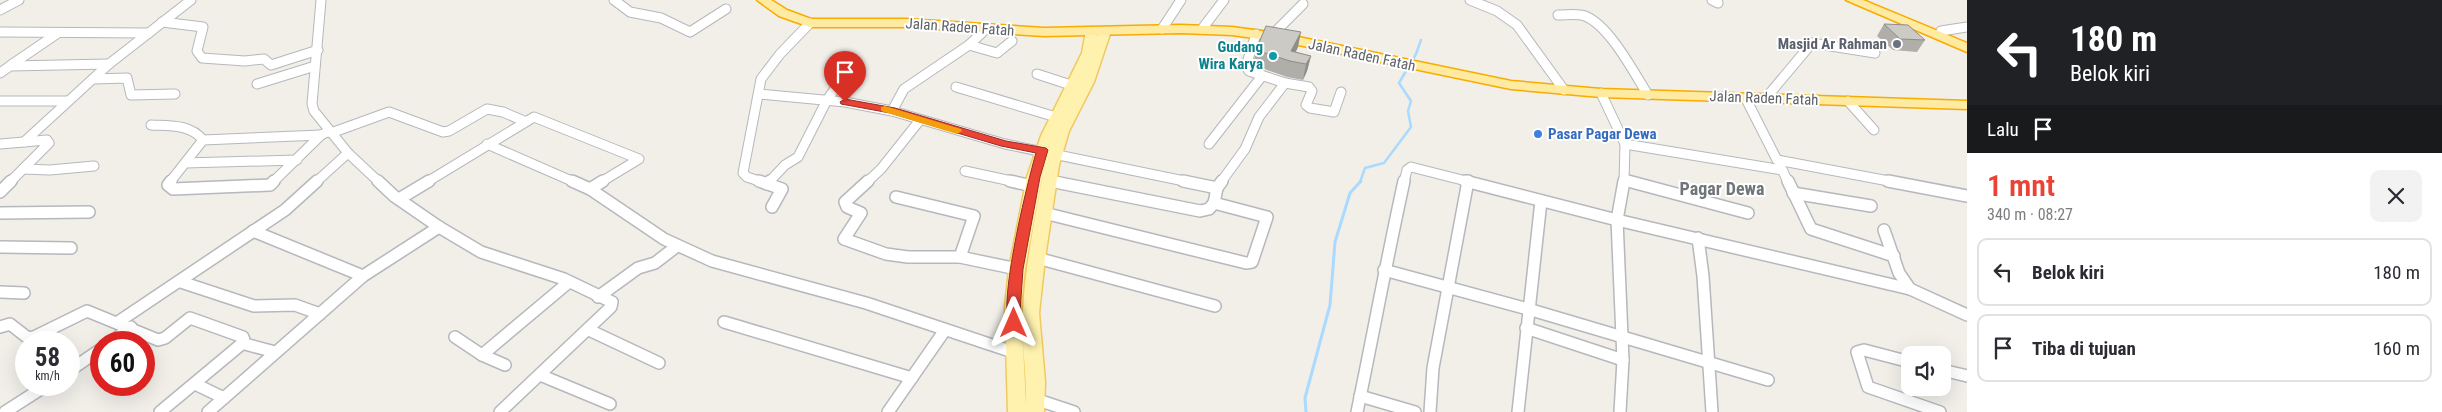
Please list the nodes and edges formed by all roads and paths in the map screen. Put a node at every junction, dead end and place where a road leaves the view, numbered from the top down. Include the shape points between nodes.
1 (18, 0) edge
2 (191, 0) edge
3 (321, 0) edge
4 (614, 0) edge
5 (762, 0) edge
6 (1181, 0) edge
7 (1224, 0) edge
8 (1470, 0) edge
9 (1852, 0) edge
10 (1864, 0) edge
11 (1303, 4) dead end
12 (726, 9) dead end
13 (0, 10) edge
14 (1558, 14) dead end
15 (162, 22) junction
16 (810, 23) junction
17 (1967, 27) edge
18 (1162, 29) junction
19 (1202, 29) junction
20 (986, 30) junction
21 (1098, 31) junction
22 (1941, 31) junction
23 (0, 32) edge
24 (58, 33) junction
25 (149, 33) junction
26 (1256, 34) junction
27 (1271, 36) junction
28 (1012, 41) dead end
29 (1967, 42) edge
30 (969, 45) junction
31 (1967, 48) edge
32 (318, 50) junction
33 (1875, 53) dead end
34 (1380, 58) joint
35 (109, 64) junction
36 (0, 65) edge
37 (10, 66) junction
38 (315, 66) junction
39 (0, 74) edge
40 (1036, 74) dead end
41 (1262, 76) junction
42 (843, 77) dead end
43 (93, 79) junction
44 (1285, 83) junction
45 (258, 84) dead end
46 (1074, 86) junction
47 (956, 87) dead end
48 (1564, 90) junction
49 (1341, 92) dead end
50 (175, 94) dead end
51 (759, 94) junction
52 (1601, 94) junction
53 (1648, 95) junction
54 (1746, 98) junction
55 (1765, 99) junction
56 (827, 100) junction
57 (0, 101) edge
58 (68, 101) junction
59 (1848, 101) junction
60 (1967, 105) edge
61 (892, 111) junction
62 (1056, 117) junction
63 (920, 120) junction
64 (524, 121) junction
65 (151, 125) dead end
66 (1874, 130) dead end
67 (327, 133) junction
68 (203, 140) junction
69 (24, 142) junction
70 (0, 144) edge
71 (487, 144) junction
72 (1209, 144) dead end
73 (1625, 144) junction
74 (1049, 152) junction
75 (348, 153) junction
76 (297, 160) junction
77 (1777, 160) junction
78 (185, 163) junction
79 (94, 166) dead end
80 (24, 169) junction
81 (1782, 170) junction
82 (965, 171) dead end
83 (14, 178) junction
84 (0, 179) edge
85 (1624, 180) junction
86 (1468, 181) junction
87 (1050, 182) junction
88 (768, 184) junction
89 (1033, 186) junction
90 (1217, 188) junction
91 (590, 189) junction
92 (0, 192) edge
93 (1793, 193) junction
94 (1967, 196) edge
95 (896, 197) dead end
96 (398, 199) junction
97 (1541, 201) junction
98 (1214, 203) junction
99 (1871, 206) dead end
100 (772, 207) dead end
101 (89, 212) dead end
102 (1748, 212) dead end
103 (0, 213) edge
104 (1044, 213) junction
105 (1617, 220) junction
106 (439, 227) junction
107 (1884, 230) dead end
108 (253, 231) junction
109 (1698, 238) junction
110 (677, 246) junction
111 (0, 247) edge
112 (71, 248) dead end
113 (1894, 256) junction
114 (960, 257) junction
115 (1037, 258) junction
116 (1017, 269) junction
117 (1384, 270) junction
118 (364, 276) junction
119 (181, 282) junction
120 (569, 282) junction
121 (1450, 288) junction
122 (1910, 289) junction
123 (0, 292) edge
124 (24, 293) dead end
125 (598, 297) junction
126 (1215, 306) dead end
127 (1528, 309) junction
128 (320, 314) junction
129 (1967, 315) edge
130 (118, 322) junction
131 (724, 322) dead end
132 (0, 327) edge
133 (131, 327) junction
134 (1526, 328) junction
135 (590, 330) junction
136 (945, 330) junction
137 (125, 331) edge
138 (455, 337) dead end
139 (1620, 338) junction
140 (244, 342) junction
141 (275, 352) junction
142 (1016, 353) junction
143 (482, 355) junction
144 (1624, 360) junction
145 (1901, 360) edge
146 (660, 363) dead end
147 (1708, 364) junction
148 (505, 365) dead end
149 (1951, 372) edge
150 (540, 375) junction
151 (1967, 376) edge
152 (912, 378) junction
153 (1768, 380) dead end
154 (195, 384) junction
155 (30, 396) edge
156 (1360, 396) junction
157 (224, 398) junction
158 (610, 404) dead end
159 (1035, 406) edge
160 (5, 412) edge
161 (160, 412) edge
162 (208, 412) edge
163 (500, 412) edge
164 (888, 412) edge
165 (1016, 412) edge
166 (1074, 412) edge
167 (1357, 412) edge
168 (1415, 412) edge
169 (1430, 412) edge
170 (1518, 412) edge
171 (1620, 412) edge
172 (1712, 412) edge
173 (1940, 412) edge

1 - 13 street
2 - 15 street
3 - 32 street
4 - 12 street via 630,12 661,18 690,32
5 - 16 highway, Jalan Raden Fatah via 789,16
6 - 18 street
7 - 19 street
8 - 48 street via 1517,24
9 - 31 highway
10 - 22 highway
11 - 27 street
14 - 53 street via 1585,16 1593,20 1624,57
15 - 25 street
15 - 32 street via 203,27 197,51 202,58 264,59 271,65
16 - 20 highway, Jalan Raden Fatah via 906,23
16 - 51 street via 764,73
17 - 22 street
18 - 19 highway, Jalan Raden Fatah
18 - 21 highway, Jalan Raden Fatah
19 - 26 highway, Jalan Raden Fatah
20 - 21 highway, Jalan Raden Fatah
20 - 30 street
21 - 46 main road
21 - 74 main road via 1088,82
22 - 29 highway
23 - 24 street
24 - 25 street
24 - 37 street
25 - 35 street
26 - 27 highway, Jalan Raden Fatah
26 - 41 street via 1246,66 1249,71
27 - 34 highway, Jalan Raden Fatah
28 - 30 street via 997,53
30 - 61 street via 904,88
32 - 38 street
33 - 55 street via 1812,43
34 - 48 highway, Jalan Raden Fatah via 1511,85
35 - 37 street
35 - 43 street
36 - 37 street
37 - 39 street
38 - 45 street
38 - 67 street via 312,104
40 - 46 street
41 - 44 street
41 - 72 street
42 - 56 street
43 - 50 street via 127,78 131,95
43 - 58 street
44 - 49 street via 1309,87 1312,91 1307,106 1330,112 1335,111
44 - 90 street via 1259,117 1245,148
46 - 62 main road
47 - 62 street
48 - 52 highway, Jalan Raden Fatah
51 - 56 street
51 - 88 street via 743,173
52 - 53 highway, Jalan Raden Fatah
52 - 73 street
53 - 54 highway, Jalan Raden Fatah
54 - 55 highway, Jalan Raden Fatah
54 - 77 street
55 - 59 highway, Jalan Raden Fatah
56 - 61 street
56 - 88 street via 798,157 785,165
57 - 58 street
58 - 69 street
59 - 60 highway, Jalan Raden Fatah
59 - 66 street
61 - 63 street
62 - 74 main road
63 - 74 street via 1005,144
63 - 114 street via 880,168 845,202 847,207 861,213 843,238 886,254
64 - 67 street via 487,109 443,132 389,112
64 - 71 street
64 - 91 street via 538,118 639,160
65 - 68 street via 193,130
67 - 68 street
67 - 75 street
67 - 76 street
68 - 78 street
69 - 70 street
69 - 80 street via 47,140 49,143
71 - 91 street
71 - 96 street
73 - 81 street
73 - 85 street
74 - 87 main road
74 - 89 main road
74 - 90 street
75 - 96 street
75 - 108 street via 297,201
76 - 78 street
76 - 78 street via 273,184 266,186 173,189 168,183
77 - 81 street
77 - 94 street
79 - 80 street
80 - 83 street
81 - 93 street
82 - 89 street
83 - 84 street
83 - 92 street
85 - 102 street
85 - 105 street
86 - 97 street
86 - 117 street via 1409,168
86 - 121 street
87 - 98 street via 1200,210 1209,209
87 - 104 main road
88 - 100 street via 782,190
89 - 116 main road
90 - 98 street
91 - 110 street
93 - 99 street
93 - 113 street via 1807,224 1814,231
95 - 114 street via 974,216
96 - 106 street
97 - 105 street
97 - 127 street
98 - 104 street via 1267,217 1252,262
101 - 103 street
104 - 115 main road
105 - 109 street
105 - 139 street
106 - 118 street
106 - 120 street via 481,252
107 - 113 street
108 - 118 street
108 - 119 street
109 - 122 street
109 - 147 street
110 - 125 street via 655,263 638,268
110 - 136 street via 712,261 866,303
111 - 112 street
113 - 122 street via 1899,273
114 - 116 street
115 - 126 street
115 - 159 main road via 1031,313
116 - 142 main road via 1013,307
117 - 121 street
117 - 156 street
118 - 128 street
119 - 128 street via 254,306 295,305
119 - 130 street
120 - 125 street
120 - 143 street
121 - 127 street
121 - 169 street via 1433,368
122 - 129 street
123 - 124 street
125 - 135 street via 612,302 611,307
127 - 134 street
127 - 139 street
128 - 141 street
130 - 132 street via 87,311 41,335 28,338 10,324
130 - 133 street
131 - 152 street
133 - 137 street
133 - 140 street via 161,339 190,318 243,337
134 - 144 street
134 - 170 street
135 - 146 street
135 - 150 street
136 - 142 street
136 - 152 street
138 - 143 street
139 - 144 street
139 - 147 street
140 - 141 street
140 - 154 street
141 - 157 street
142 - 165 main road
143 - 148 street
144 - 171 street
145 - 173 street via 1864,350 1857,352 1868,388
147 - 153 street
147 - 172 street
149 - 151 street
150 - 158 street
150 - 163 street
152 - 164 street
154 - 157 street
154 - 161 street
155 - 160 street
156 - 167 street
156 - 168 street
157 - 162 street
159 - 166 street

